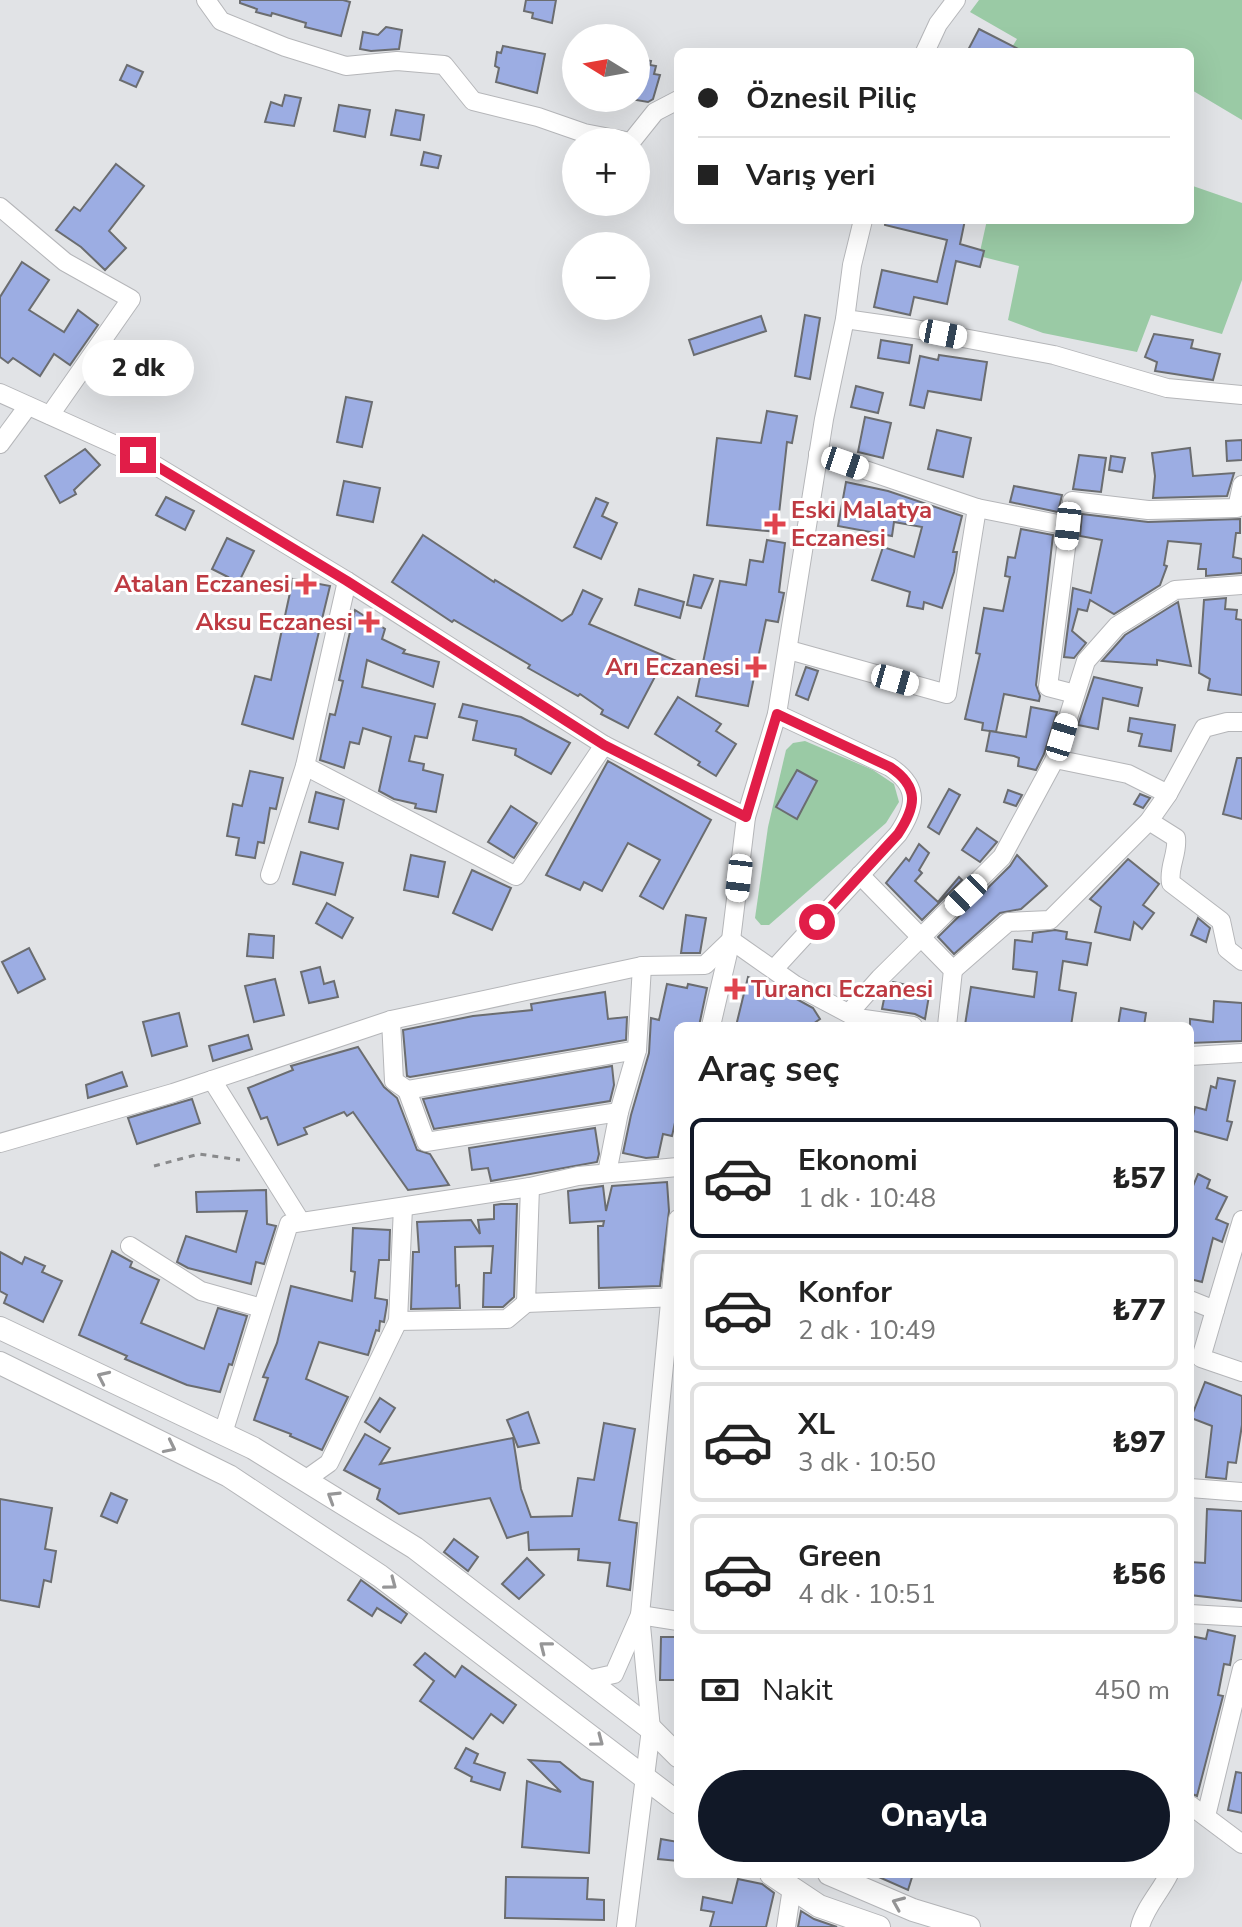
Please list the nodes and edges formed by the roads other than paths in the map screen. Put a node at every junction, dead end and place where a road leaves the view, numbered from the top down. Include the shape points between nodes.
1 (206, 0) edge
2 (956, 0) edge
3 (927, 48) edge
4 (674, 102) edge
5 (0, 207) edge
6 (862, 224) edge
7 (845, 319) junction
8 (0, 393) edge
9 (1242, 395) edge
10 (28, 406) junction
11 (50, 415) junction
12 (0, 444) edge
13 (818, 454) junction
14 (1242, 485) edge
15 (977, 508) junction
16 (1068, 526) junction
17 (347, 581) junction
18 (1242, 585) edge
19 (789, 650) junction
20 (1075, 694) junction
21 (777, 714) junction
22 (1242, 722) edge
23 (604, 745) junction
24 (1055, 759) junction
25 (305, 766) junction
26 (1168, 794) junction
27 (746, 817) junction
28 (1149, 821) junction
29 (270, 875) dead end
30 (860, 875) junction
31 (922, 939) junction
32 (731, 940) junction
33 (1242, 961) edge
34 (642, 966) junction
35 (774, 969) junction
36 (953, 970) junction
37 (849, 1013) junction
38 (391, 1020) junction
39 (712, 1022) edge
40 (885, 1022) edge
41 (947, 1022) edge
42 (637, 1050) junction
43 (1242, 1053) edge
44 (1194, 1056) edge
45 (212, 1080) junction
46 (407, 1090) junction
47 (619, 1112) junction
48 (0, 1143) edge
49 (674, 1167) edge
50 (607, 1173) junction
51 (530, 1187) junction
52 (403, 1207) junction
53 (1242, 1220) edge
54 (301, 1222) junction
55 (130, 1246) dead end
56 (674, 1298) edge
57 (1194, 1302) edge
58 (526, 1303) junction
59 (262, 1308) junction
60 (1215, 1310) junction
61 (398, 1321) junction
62 (0, 1328) edge
63 (1196, 1359) edge
64 (0, 1363) edge
65 (1242, 1372) edge
66 (223, 1433) junction
67 (305, 1480) junction
68 (1194, 1488) edge
69 (1242, 1492) edge
70 (1194, 1614) edge
71 (640, 1615) junction
72 (1242, 1617) edge
73 (674, 1620) edge
74 (1242, 1669) edge
75 (587, 1680) junction
76 (651, 1729) junction
77 (674, 1752) edge
78 (644, 1776) junction
79 (674, 1800) edge
80 (1194, 1808) edge
81 (1206, 1816) junction
82 (1242, 1844) edge
83 (777, 1878) edge
84 (838, 1878) edge
85 (1167, 1878) edge
86 (792, 1888) junction
87 (626, 1927) edge
88 (786, 1927) edge
89 (879, 1927) edge
90 (969, 1927) edge
91 (1140, 1927) edge

1 - 4 street via 221,21 285,47 346,66 397,61 444,65 473,101 584,133 631,142 655,112
2 - 3 street
5 - 11 street via 65,262 131,299
6 - 7 street
7 - 9 street via 1054,355 1167,388
7 - 13 street
8 - 10 street
10 - 11 street
10 - 12 street
11 - 17 street via 138,455
13 - 15 street
13 - 19 street
14 - 16 street via 1237,508 1148,510 1072,501
15 - 16 street
15 - 19 street via 947,694
16 - 20 street via 1048,687
17 - 23 street
17 - 25 street
18 - 20 street via 1175,590 1117,626 1086,661
19 - 21 street
20 - 24 street
21 - 27 street
21 - 30 street via 890,767 910,786 908,819
22 - 26 street via 1204,728
23 - 25 street via 516,876
23 - 27 street
24 - 26 street via 1128,774
24 - 31 street via 1002,857
25 - 29 street
26 - 28 street
27 - 32 street
28 - 33 street via 1176,838 1171,883 1221,921 1227,949
28 - 36 street via 1050,920 1008,922
30 - 31 street
30 - 35 street
31 - 36 street
31 - 37 street
32 - 34 street via 705,965
32 - 35 street
32 - 39 street
34 - 38 street
34 - 42 street
35 - 37 street
36 - 41 street
37 - 40 street
38 - 45 street
38 - 46 street via 394,1081
42 - 46 street
42 - 47 street
43 - 44 street
45 - 48 street
45 - 54 street
46 - 47 street via 426,1142
47 - 50 street
49 - 50 street
50 - 51 street
51 - 52 street
51 - 58 street
52 - 54 street
52 - 61 street
53 - 60 street
54 - 59 street via 289,1224
55 - 59 street via 201,1291
56 - 58 street
56 - 71 street
57 - 60 street
58 - 61 street via 507,1319
59 - 66 street
60 - 63 street
61 - 67 street via 329,1463
66 -> 62 main road
63 - 65 street
64 -> 78 main road via 229,1476 380,1576
66 - 67 main road
75 -> 67 main road via 415,1548
68 - 69 street
70 - 72 street
71 - 73 street
71 - 75 street via 614,1674
71 - 76 street
74 - 81 street
75 - 76 main road
76 - 77 main road
76 - 78 street
78 - 79 main road
78 - 87 street
80 - 81 street
81 - 82 street
83 - 86 main road
90 -> 84 main road
85 - 91 street
86 - 88 street
86 - 89 main road via 819,1906

